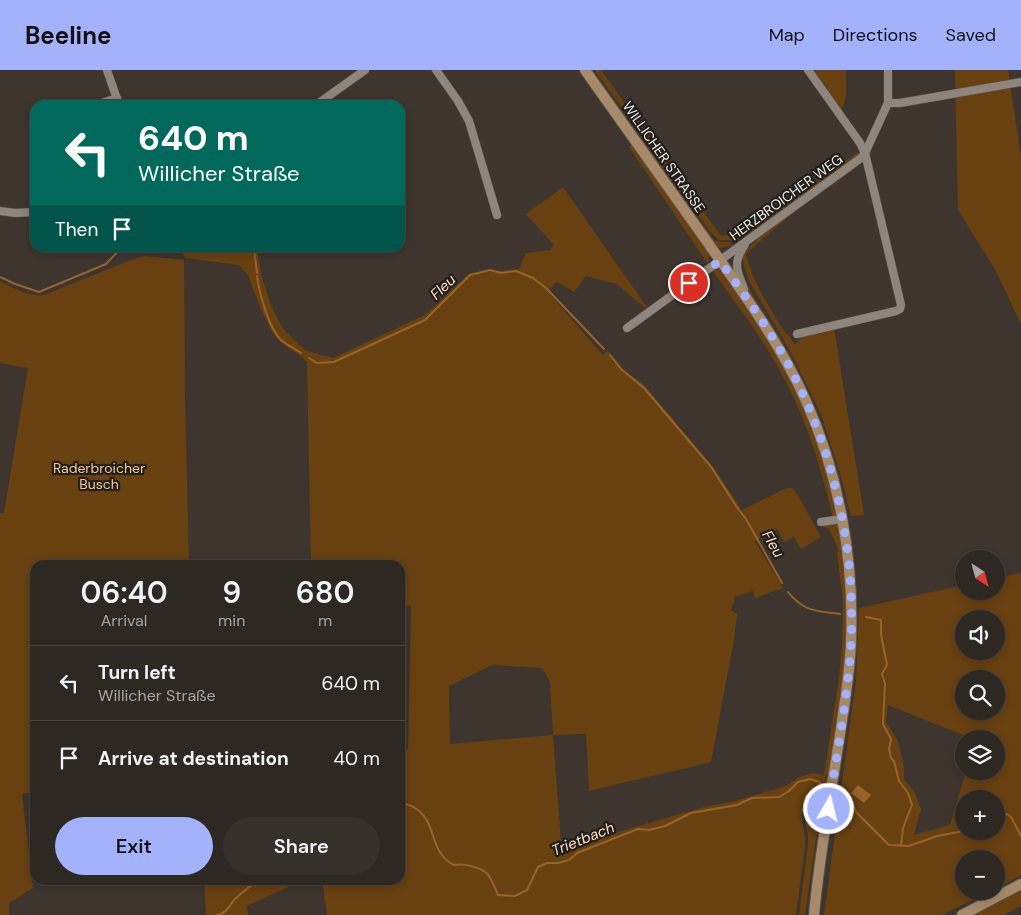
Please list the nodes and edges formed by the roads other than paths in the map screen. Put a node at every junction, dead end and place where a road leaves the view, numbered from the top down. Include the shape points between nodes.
1 (107, 70) edge
2 (364, 70) edge
3 (436, 70) edge
4 (585, 70) edge
5 (808, 70) edge
6 (888, 70) edge
7 (1021, 82) edge
8 (117, 100) edge
9 (323, 100) edge
10 (888, 103) junction
11 (865, 153) junction
12 (0, 211) edge
13 (30, 212) edge
14 (497, 216) dead end
15 (748, 240) junction
16 (720, 261) junction
17 (747, 299) junction
18 (626, 328) dead end
19 (797, 334) dead end
20 (842, 519) junction
21 (820, 522) dead end
22 (1021, 884) edge
23 (816, 897) junction
24 (809, 915) edge
25 (814, 915) edge
26 (962, 915) edge

1 - 8 street
2 - 9 street
3 - 14 street via 469,121
4 - 16 main road, WILLICHER STRASSE
5 - 11 street
6 - 10 street, HERZBROICHER WEG
7 - 10 street
10 - 11 street, HERZBROICHER WEG
11 - 15 street, HERZBROICHER WEG
11 - 19 street via 901,306 896,311
12 - 13 street
15 - 16 street, HERZBROICHER WEG
15 - 17 street via 736,265
16 - 17 main road, WILLICHER STRASSE
16 - 18 street
17 - 20 main road, WILLICHER STRASSE via 786,361 805,400 826,455
20 - 21 street
20 - 23 main road, WILLICHER STRASSE via 851,599 850,662
22 - 26 main road
23 - 24 main road
23 - 25 main road, WILLICHER STRASSE

